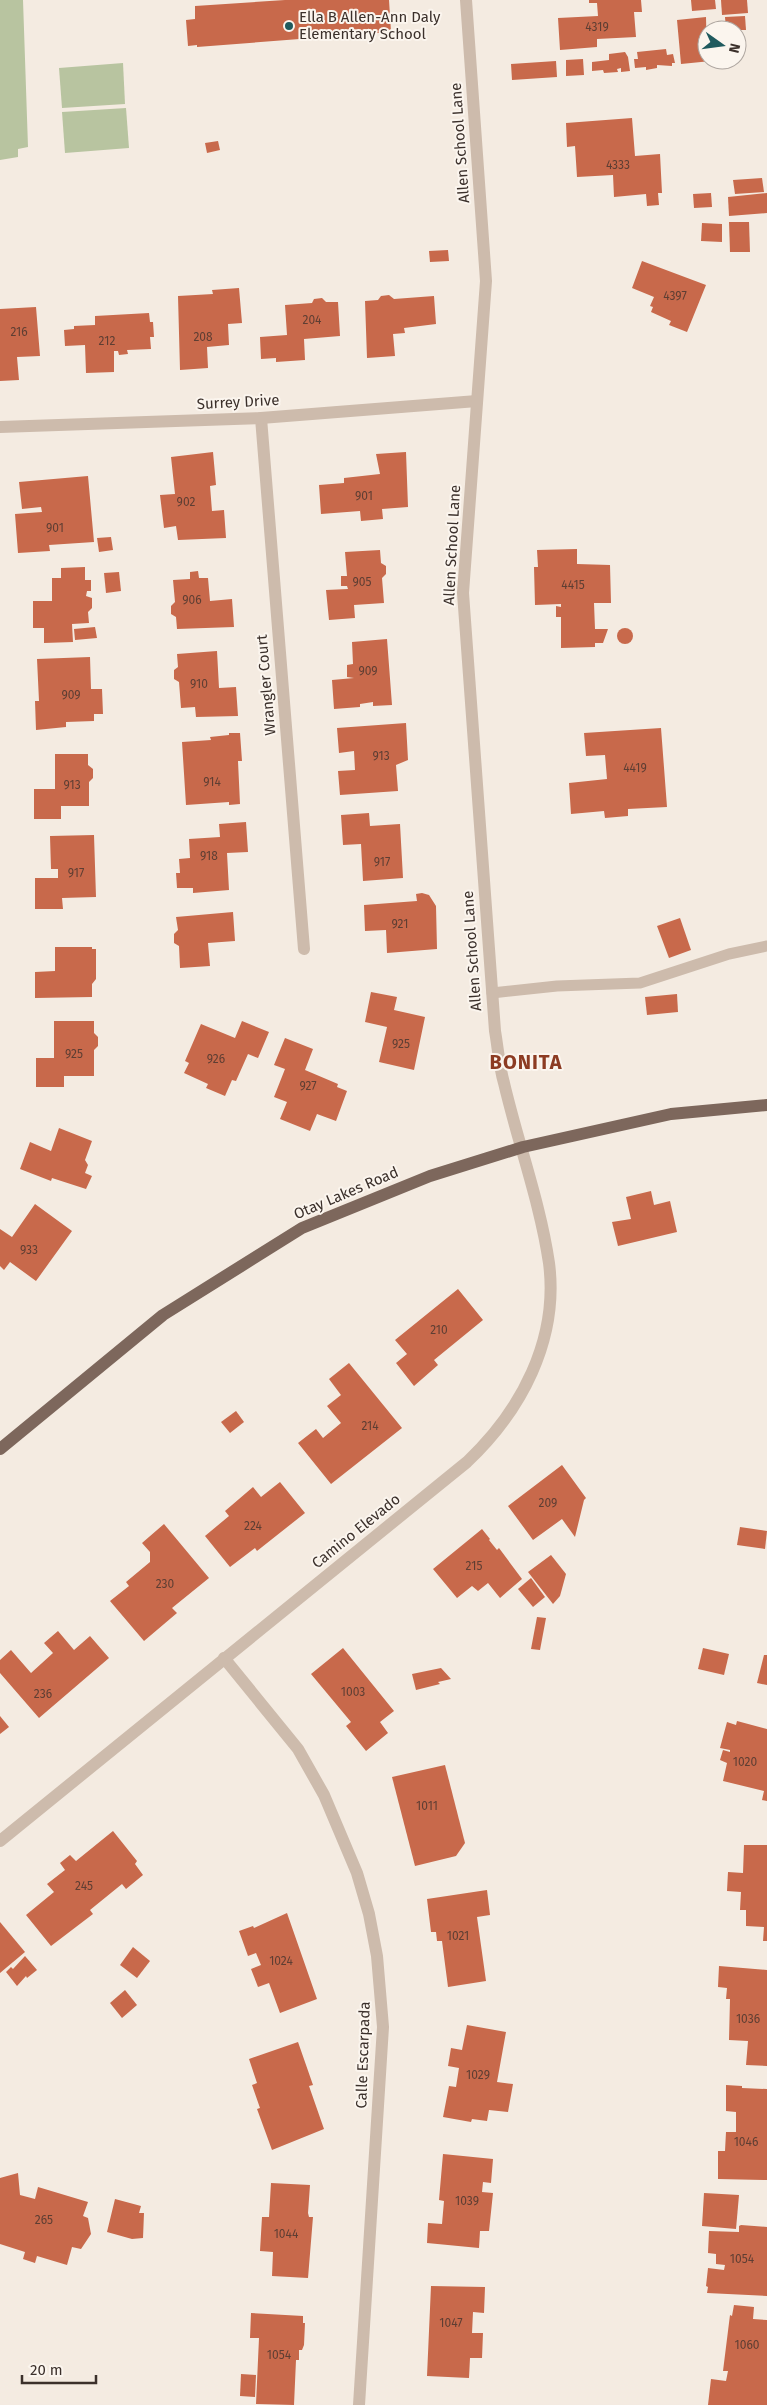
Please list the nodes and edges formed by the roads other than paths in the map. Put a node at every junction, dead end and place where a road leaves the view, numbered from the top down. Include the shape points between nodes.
1 (466, 0) edge
2 (476, 401) junction
3 (261, 418) junction
4 (0, 427) edge
5 (767, 946) edge
6 (304, 949) dead end
7 (492, 993) junction
8 (767, 1105) edge
9 (523, 1147) junction
10 (0, 1449) edge
11 (224, 1658) junction
12 (0, 1841) edge
13 (359, 2405) edge

1 - 2 street, Allen School Lane via 486,281
2 - 3 street, Surrey Drive
2 - 7 street, Allen School Lane via 463,593
3 - 4 street, Surrey Drive
3 - 6 street, Wrangler Court
5 - 7 lane via 729,954 640,983 557,986
7 - 9 street, Allen School Lane via 494,1031 504,1082
8 - 9 main road, Otay Lakes Road via 671,1114
9 - 10 main road, Otay Lakes Road via 430,1176 302,1228 164,1315
9 - 11 street, Camino Elevado via 549,1263 550,1287 538,1358 517,1404 467,1462
11 - 12 street, Camino Elevado
11 - 13 street, Calle Escarpada via 298,1749 324,1795 357,1873 377,1956 383,2028

